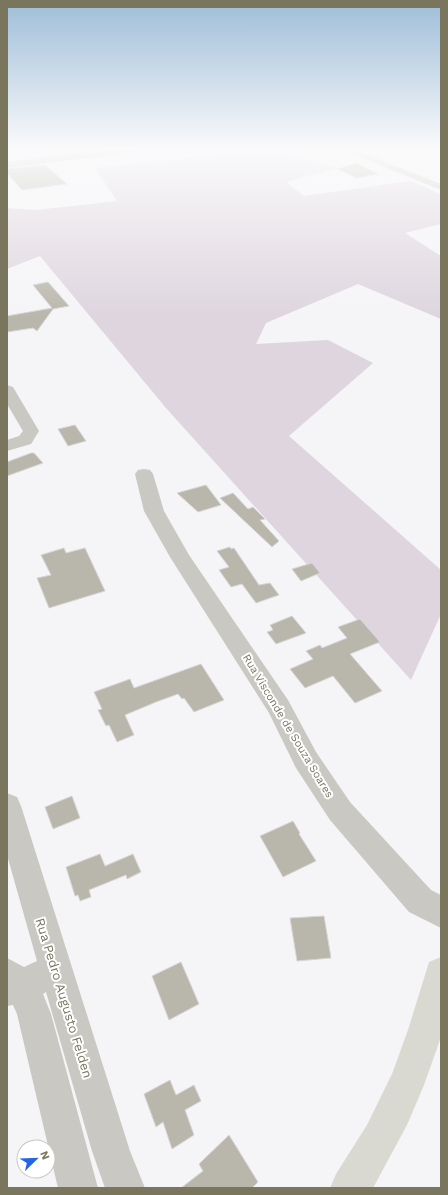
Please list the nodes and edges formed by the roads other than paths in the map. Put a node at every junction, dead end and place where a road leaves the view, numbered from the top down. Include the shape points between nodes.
1 (7, 390) edge
2 (7, 446) edge
3 (144, 474) dead end
4 (7, 806) edge
5 (441, 912) edge
6 (55, 970) junction
7 (441, 974) edge
8 (12, 984) edge
9 (78, 1188) edge
10 (125, 1188) edge
11 (350, 1188) edge

1 - 2 street via 31,431 25,440
3 - 5 street, Rua Visconde de Souza Soares via 154,511 180,557 279,707 306,760 340,811 415,896
4 - 6 street, Rua Pedro Augusto Felden
6 - 8 street
6 - 10 street, Rua Pedro Augusto Felden via 111,1151
7 - 11 main road via 433,1009 393,1114
8 - 9 street via 34,1014

